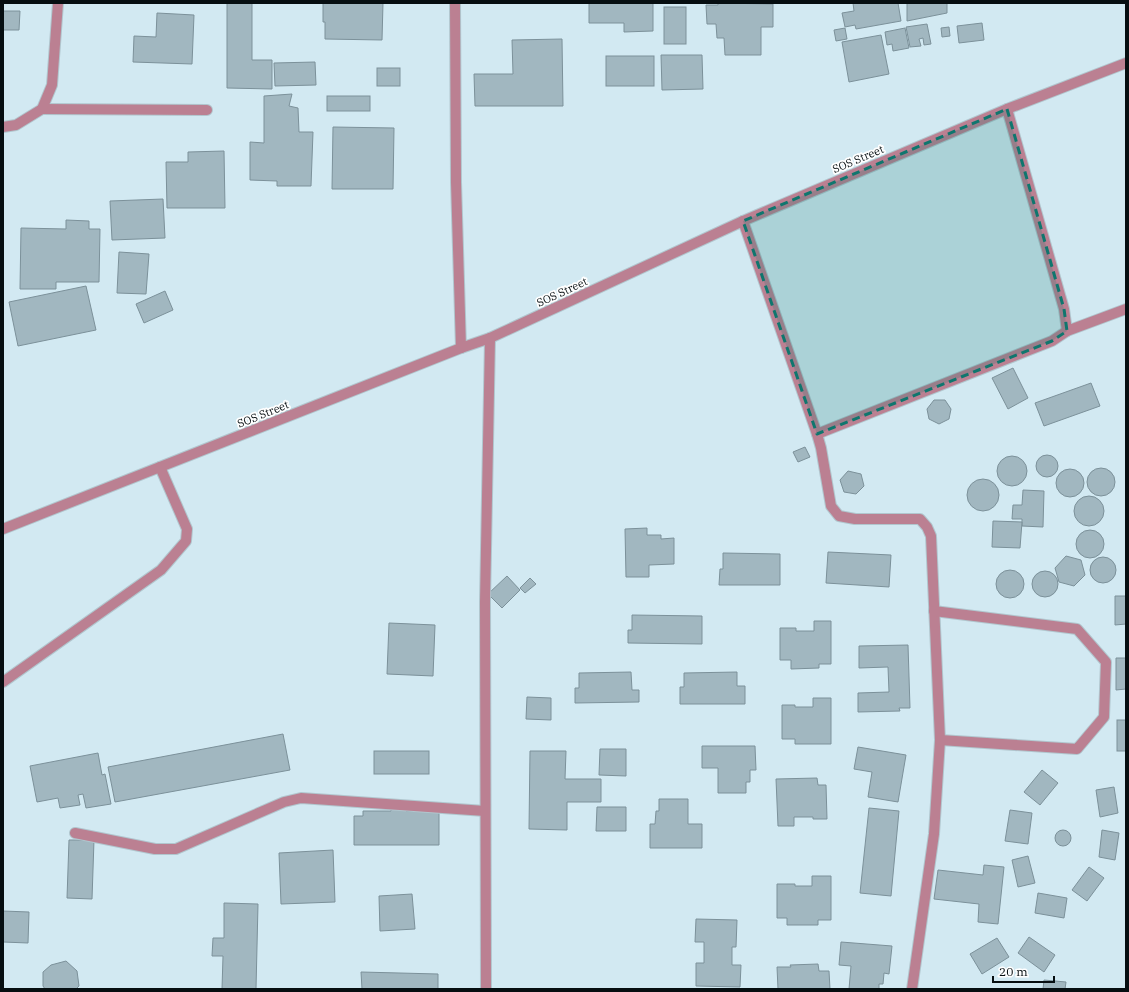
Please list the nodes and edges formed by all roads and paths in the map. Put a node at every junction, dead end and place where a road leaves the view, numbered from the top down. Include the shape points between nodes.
1 (58, 3) edge
2 (455, 3) edge
3 (1126, 63) edge
4 (42, 109) junction
5 (1007, 109) junction
6 (207, 110) dead end
7 (3, 127) edge
8 (744, 221) junction
9 (1126, 310) edge
10 (1067, 331) junction
11 (490, 338) junction
12 (461, 348) junction
13 (817, 434) junction
14 (160, 467) junction
15 (3, 529) edge
16 (934, 611) junction
17 (3, 682) edge
18 (940, 740) junction
19 (485, 811) junction
20 (75, 833) dead end
21 (486, 989) edge
22 (912, 989) edge

1 - 4 street via 52,85
2 - 12 street via 456,182
3 - 5 street, SOS Street
4 - 6 street
4 - 7 street via 16,125
5 - 8 street, SOS Street
5 - 10 street via 1064,309
8 - 11 street, SOS Street
8 - 13 street
9 - 10 street
10 - 13 street via 1052,341
11 - 12 street, SOS Street
11 - 19 street via 485,609
12 - 14 street, SOS Street
13 - 16 street via 831,506 839,516 855,519 920,519 927,527 931,536
14 - 15 street, SOS Street
14 - 17 street via 187,529 186,541 161,570
16 - 18 street
16 - 18 street via 1077,629 1106,662 1104,717 1077,749
18 - 22 street via 934,834
19 - 20 street via 301,798 284,802 176,849 155,849
19 - 21 street

